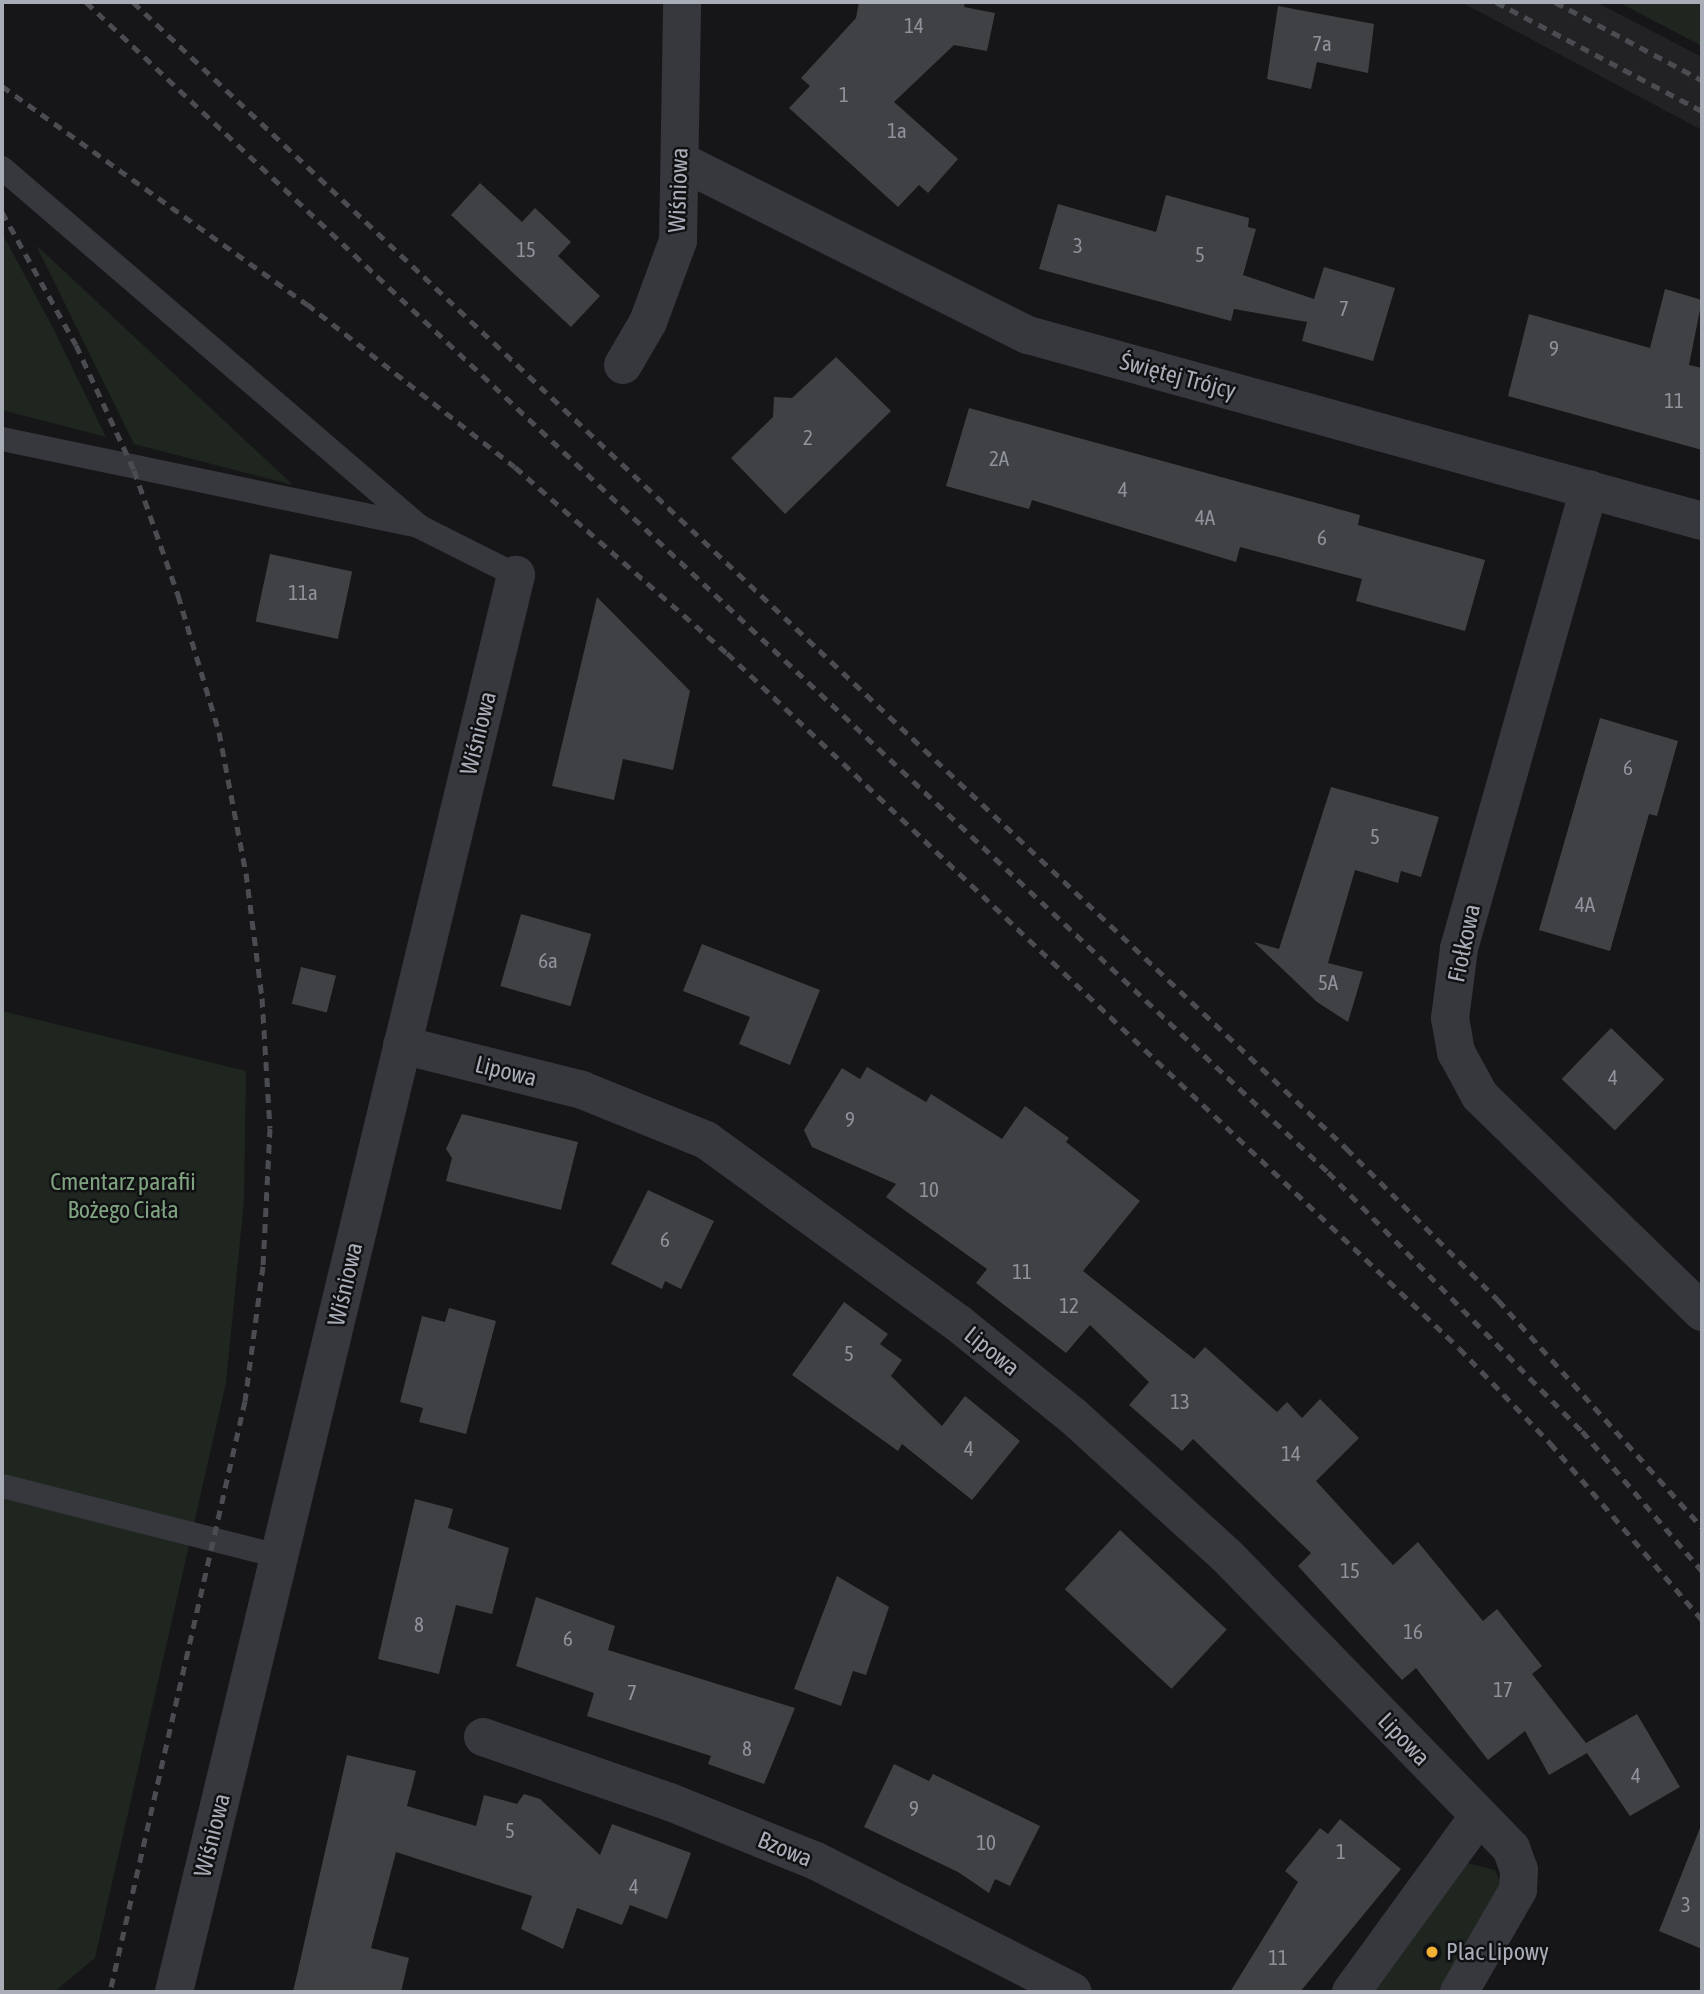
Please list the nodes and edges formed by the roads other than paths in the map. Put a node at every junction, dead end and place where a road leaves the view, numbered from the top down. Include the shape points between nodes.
1 (674, 4) edge
2 (680, 161) junction
3 (2, 168) edge
4 (623, 365) dead end
5 (2, 439) edge
6 (1589, 489) junction
7 (1702, 521) edge
8 (421, 527) junction
9 (516, 575) joint
10 (402, 1045) junction
11 (1702, 1312) edge
12 (2, 1486) edge
13 (279, 1556) junction
14 (483, 1737) dead end
15 (1478, 1817) junction
16 (174, 1992) edge
17 (1073, 1992) edge
18 (1351, 1992) edge
19 (1459, 1992) edge

1 - 2 street, Wiśniowa
2 - 4 street, Wiśniowa via 677,242 648,322
2 - 6 street, Świętej Trójcy via 1028,335
3 - 8 lane
5 - 8 lane
6 - 7 street, Świętej Trójcy
6 - 11 street, Fiołkowa via 1460,949 1450,1017 1456,1052 1479,1096
8 - 9 lane
9 - 10 street, Wiśniowa
10 - 13 street, Wiśniowa
10 - 15 street, Lipowa via 582,1090 706,1140 958,1323 1073,1416 1226,1555
12 - 13 lane
13 - 16 street, Wiśniowa
14 - 17 street, Bzowa via 670,1802 816,1861
15 - 18 street
15 - 19 street via 1511,1848 1519,1870 1518,1889

